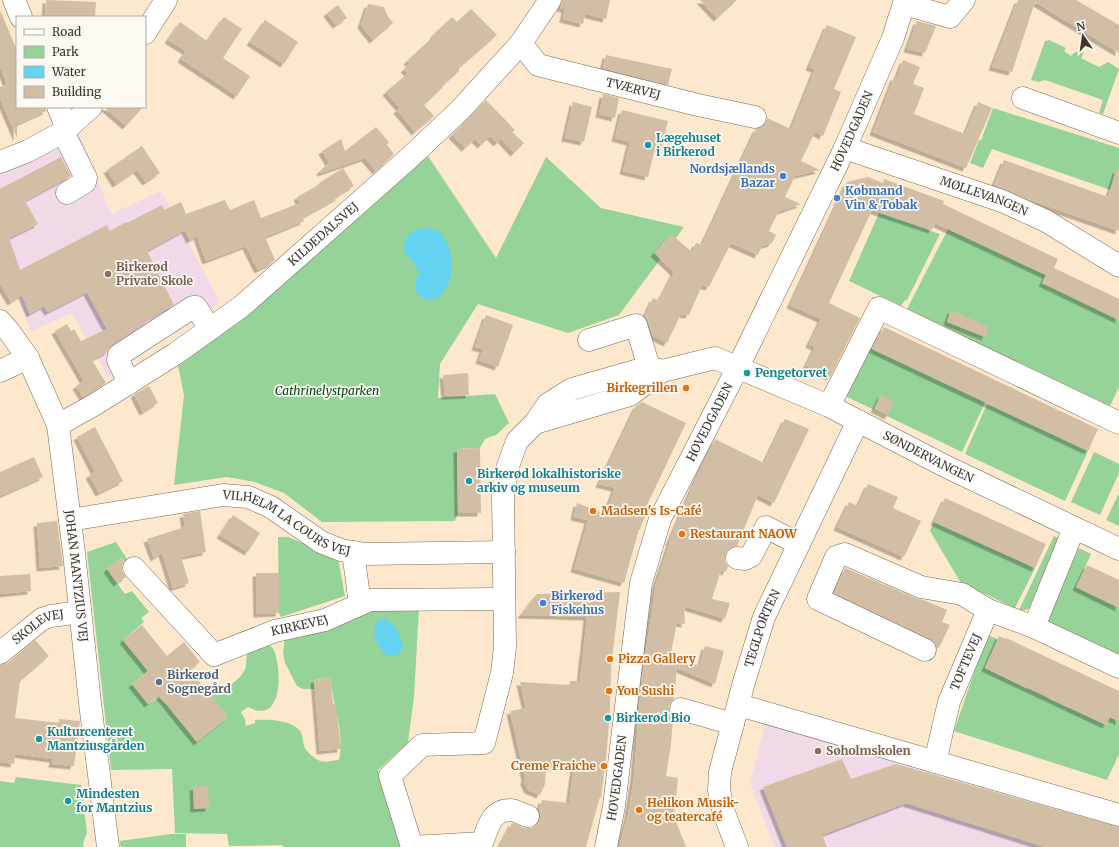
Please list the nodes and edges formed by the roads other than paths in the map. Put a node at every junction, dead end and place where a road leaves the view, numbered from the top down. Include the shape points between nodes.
1 (14, 0) edge
2 (166, 0) edge
3 (550, 0) edge
4 (964, 0) edge
5 (905, 2) edge
6 (21, 16) edge
7 (146, 31) edge
8 (521, 43) junction
9 (1023, 98) dead end
10 (58, 108) edge
11 (90, 108) edge
12 (755, 117) dead end
13 (65, 130) junction
14 (1119, 132) edge
15 (845, 148) junction
16 (0, 162) edge
17 (66, 193) dead end
18 (1118, 261) edge
19 (0, 321) edge
20 (210, 329) junction
21 (589, 340) dead end
22 (28, 358) junction
23 (738, 367) junction
24 (656, 369) junction
25 (0, 371) edge
26 (129, 382) junction
27 (829, 406) junction
28 (858, 421) junction
29 (1119, 423) edge
30 (58, 425) junction
31 (70, 520) junction
32 (1074, 528) junction
33 (799, 544) junction
34 (1119, 549) edge
35 (353, 552) junction
36 (504, 552) junction
37 (737, 558) dead end
38 (134, 568) dead end
39 (504, 599) junction
40 (360, 604) junction
41 (988, 610) junction
42 (80, 612) junction
43 (1034, 627) junction
44 (925, 650) dead end
45 (0, 653) edge
46 (1119, 667) edge
47 (681, 709) dead end
48 (736, 715) junction
49 (935, 762) junction
50 (1119, 815) edge
51 (528, 816) dead end
52 (108, 847) edge
53 (412, 847) edge
54 (606, 847) edge
55 (737, 847) edge

1 - 6 street
2 - 7 street
3 - 8 street, KILDEDALSVEJ
4 - 5 street via 950,17
5 - 15 street, HOVEDGADEN via 893,38
8 - 12 street, TVÆRVEJ via 538,65
8 - 20 street, KILDEDALSVEJ via 462,109 408,159 242,306
9 - 14 street
10 - 13 street
11 - 13 street
13 - 16 street via 28,151
13 - 17 street via 86,178 86,182
15 - 18 street, MØLLEVANGEN via 1002,201 1046,221
15 - 23 street, HOVEDGADEN
19 - 22 street, JOHAN MANTZIUS VEJ
20 - 26 street, KILDEDALSVEJ
20 - 26 street via 196,307 193,307 119,355 118,360
21 - 24 street via 636,325
22 - 25 street
22 - 30 street, JOHAN MANTZIUS VEJ
23 - 24 street via 715,358
23 - 27 street, SØNDERVANGEN
23 - 54 street, HOVEDGADEN via 660,519 641,583 614,806
24 - 36 street via 630,395 535,423 517,441 507,469 503,494
26 - 30 street, KILDEDALSVEJ
27 - 28 street, SØNDERVANGEN
27 - 29 street via 878,308
28 - 32 street, SØNDERVANGEN via 947,468
28 - 33 street, TEGLPORTEN
30 - 31 street, JOHAN MANTZIUS VEJ
31 - 35 street, VILHELM LA COURS VEJ via 223,495 248,497 271,507 321,542
31 - 42 street, JOHAN MANTZIUS VEJ
32 - 34 street, SØNDERVANGEN
32 - 43 street
33 - 37 street via 766,527 751,556 745,559
33 - 48 street, TEGLPORTEN via 764,617
35 - 36 street, VILHELM LA COURS VEJ
35 - 40 street
36 - 39 street
38 - 40 street, KIRKEVEJ via 214,655 275,631 325,620
39 - 40 street, KIRKEVEJ via 370,600
39 - 53 street via 505,647 502,673 484,743 422,745 390,776
41 - 43 street
41 - 44 street via 962,594 921,588 845,554 836,557 818,600
41 - 49 street, TOFTEVEJ via 949,702
42 - 45 street, SKOLEVEJ via 42,619
42 - 52 street, JOHAN MANTZIUS VEJ
43 - 46 street
47 - 48 street
48 - 49 street
48 - 55 street, TEGLPORTEN via 720,772 719,790
49 - 50 street
51 - 53 street via 511,810 500,812 492,818 482,843

